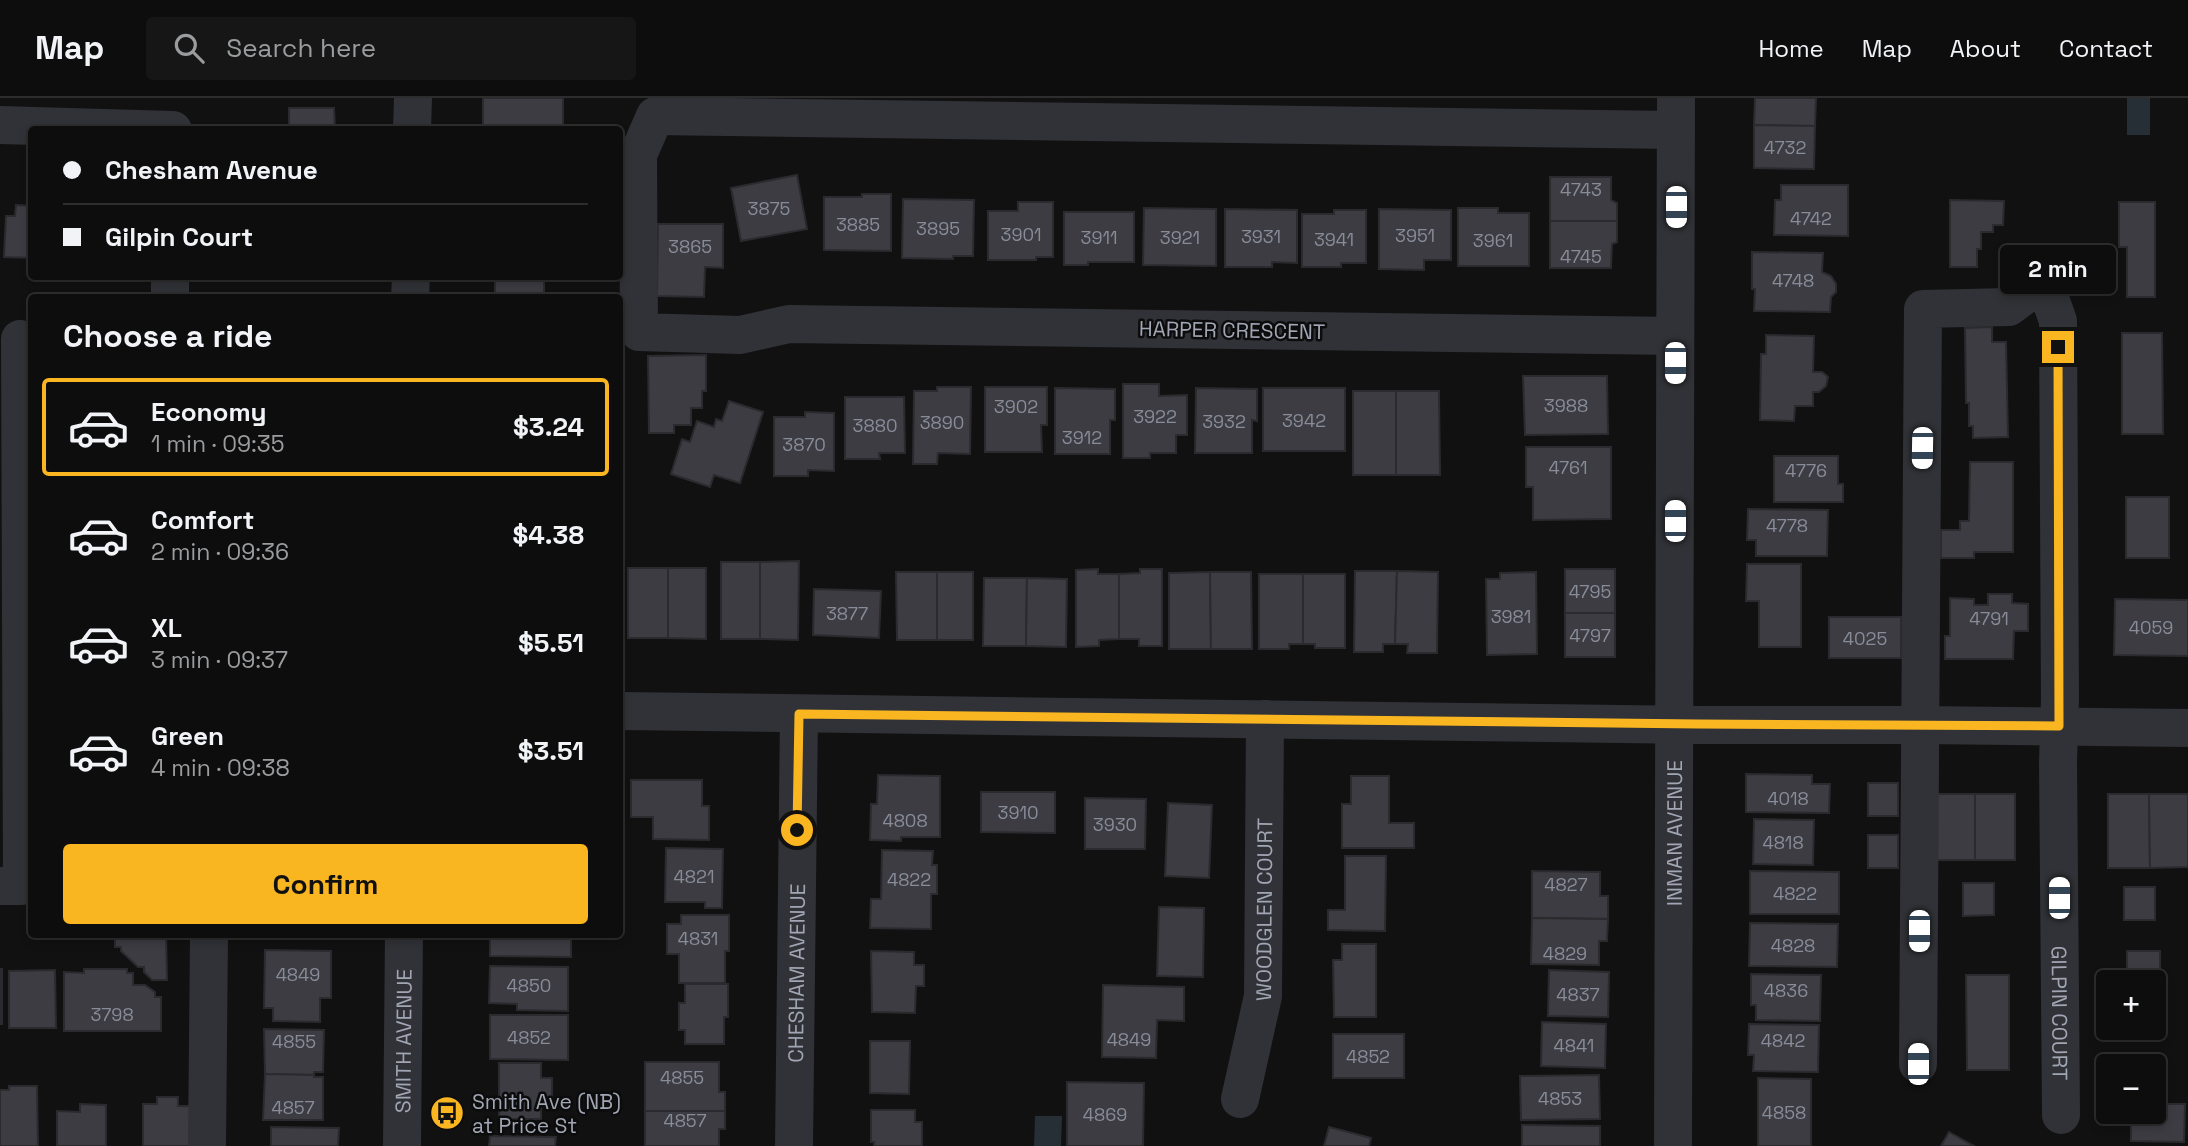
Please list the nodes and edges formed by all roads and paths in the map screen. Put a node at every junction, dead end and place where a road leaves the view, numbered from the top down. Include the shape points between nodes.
1 (413, 98) edge
2 (1676, 114) edge
3 (0, 125) edge
4 (58, 126) edge
5 (412, 126) edge
6 (1675, 336) junction
7 (17, 339) edge
8 (11, 568) edge
9 (623, 711) edge
10 (799, 714) junction
11 (1265, 719) junction
12 (1675, 724) junction
13 (1919, 724) junction
14 (2059, 726) junction
15 (2188, 728) edge
16 (11, 886) edge
17 (209, 938) edge
18 (404, 938) edge
19 (1918, 1064) dead end
20 (1240, 1099) dead end
21 (2061, 1115) dead end
22 (207, 1146) edge
23 (402, 1146) edge
24 (794, 1146) edge
25 (1673, 1146) edge

1 - 5 street
2 - 6 street, INMAN AVENUE
2 - 6 street, HARPER CRESCENT via 655,116 638,155 639,332 740,335 789,324
3 - 4 street
6 - 12 street, INMAN AVENUE
7 - 8 street
8 - 16 street
9 - 10 street
10 - 11 street
10 - 24 street, CHESHAM AVENUE
11 - 12 street
11 - 20 street, WOODGLEN COURT via 1263,996
12 - 13 street
12 - 25 street, INMAN AVENUE
13 - 14 street
13 - 14 street, GILPIN COURT via 1923,309 2009,307 2044,282 2058,321
13 - 19 street
14 - 15 street
14 - 21 street, GILPIN COURT
17 - 22 street
18 - 23 street, SMITH AVENUE

